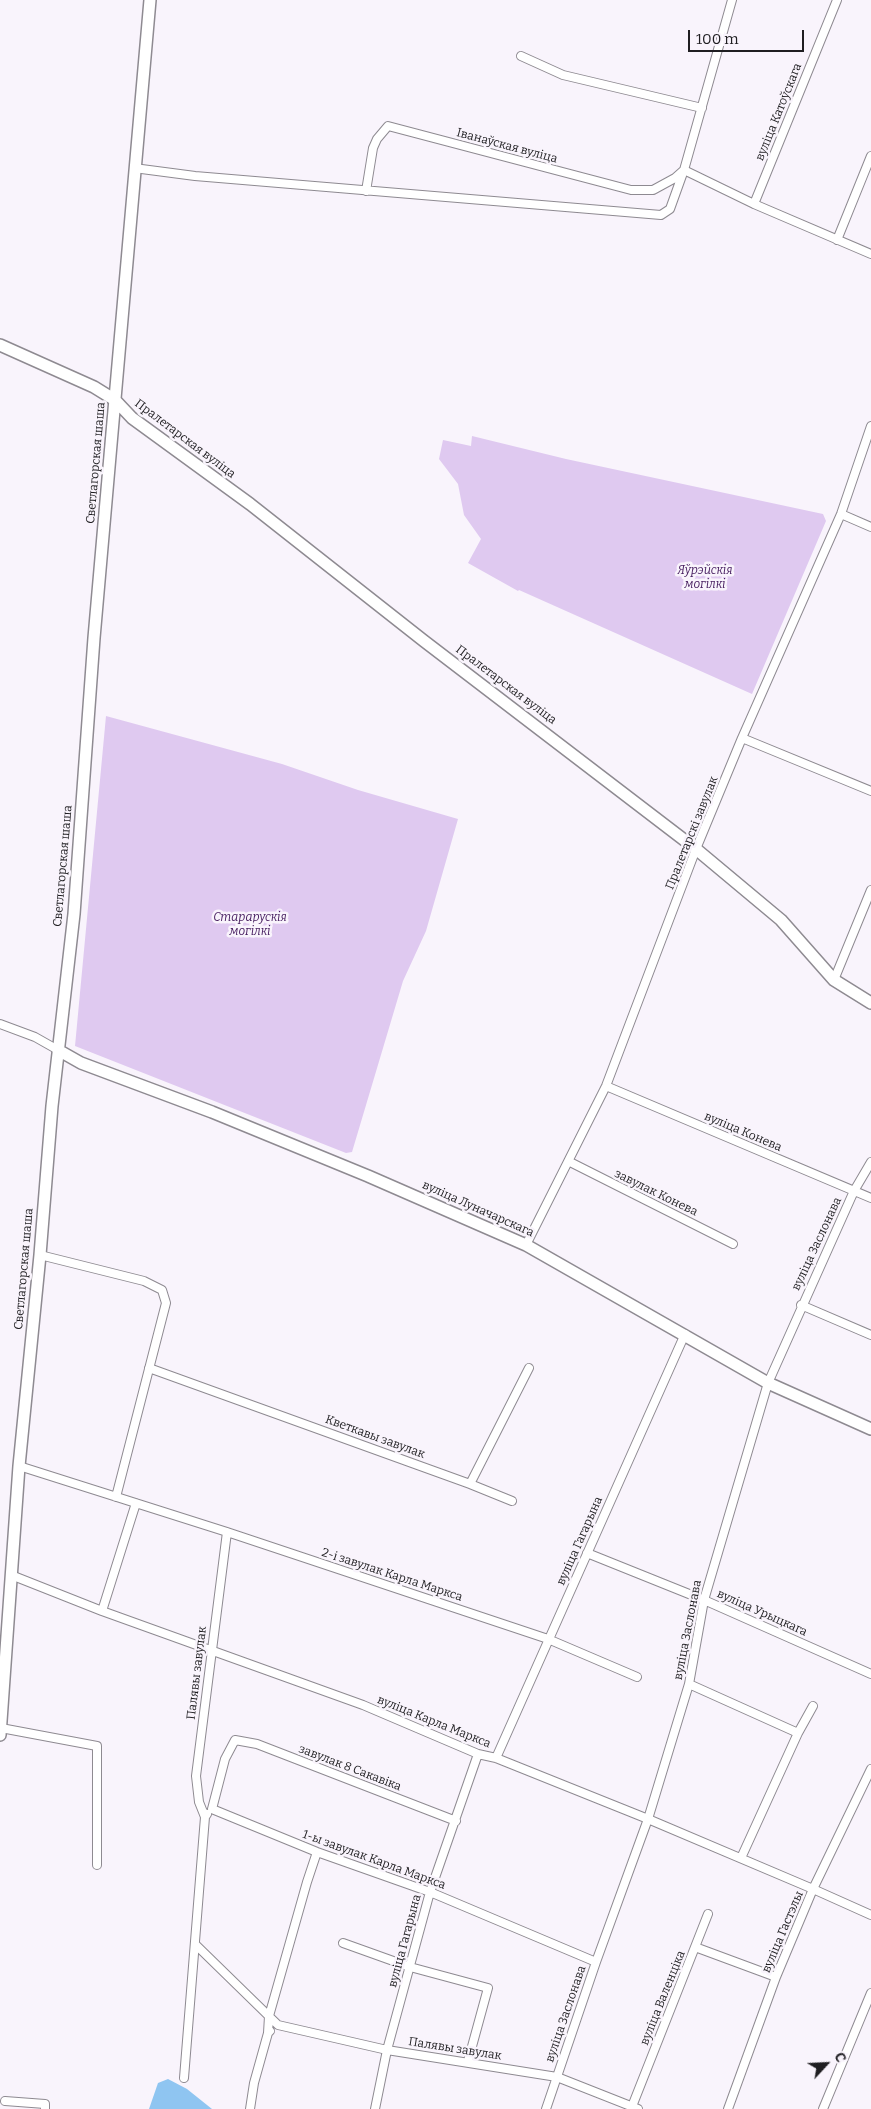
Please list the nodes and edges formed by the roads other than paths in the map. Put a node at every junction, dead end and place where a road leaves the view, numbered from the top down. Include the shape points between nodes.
1 (150, 0) edge
2 (732, 0) edge
3 (837, 0) edge
4 (521, 56) dead end
5 (702, 108) junction
6 (871, 156) edge
7 (134, 168) junction
8 (684, 170) junction
9 (366, 191) junction
10 (754, 204) junction
11 (837, 240) junction
12 (871, 254) edge
13 (0, 345) edge
14 (115, 400) junction
15 (871, 426) edge
16 (841, 514) junction
17 (871, 527) edge
18 (742, 738) junction
19 (871, 792) edge
20 (696, 849) junction
21 (871, 890) edge
22 (834, 980) junction
23 (871, 1003) edge
24 (0, 1024) edge
25 (58, 1050) junction
26 (606, 1086) junction
27 (570, 1162) junction
28 (871, 1162) edge
29 (854, 1191) junction
30 (871, 1198) edge
31 (526, 1244) junction
32 (734, 1244) dead end
33 (40, 1255) junction
34 (801, 1305) junction
35 (685, 1334) junction
36 (871, 1335) edge
37 (149, 1368) junction
38 (530, 1368) dead end
39 (768, 1383) junction
40 (871, 1429) edge
41 (19, 1466) junction
42 (470, 1484) junction
43 (116, 1497) junction
44 (512, 1501) dead end
45 (136, 1503) junction
46 (227, 1532) junction
47 (586, 1553) junction
48 (11, 1575) junction
49 (704, 1600) junction
50 (102, 1611) junction
51 (548, 1639) junction
52 (211, 1650) junction
53 (871, 1674) edge
54 (637, 1677) dead end
55 (689, 1684) junction
56 (813, 1706) dead end
57 (1, 1728) edge
58 (798, 1733) junction
59 (0, 1735) edge
60 (478, 1754) junction
61 (496, 1758) junction
62 (871, 1769) edge
63 (212, 1809) junction
64 (205, 1817) junction
65 (648, 1819) junction
66 (456, 1821) junction
67 (317, 1852) junction
68 (741, 1858) junction
69 (97, 1865) dead end
70 (813, 1889) junction
71 (430, 1892) junction
72 (708, 1914) dead end
73 (871, 1916) edge
74 (343, 1943) dead end
75 (196, 1945) junction
76 (695, 1947) junction
77 (596, 1962) junction
78 (410, 1966) junction
79 (776, 1977) junction
80 (871, 1993) edge
81 (269, 2016) junction
82 (278, 2025) junction
83 (268, 2033) junction
84 (387, 2050) junction
85 (468, 2061) junction
86 (557, 2077) junction
87 (184, 2078) dead end
88 (5, 2101) dead end
89 (634, 2108) edge
90 (45, 2109) edge
91 (250, 2109) edge
92 (375, 2109) edge
93 (546, 2109) edge
94 (728, 2109) edge
95 (823, 2109) edge

1 - 7 street, Светлагорская шаша
2 - 5 street
3 - 10 street, вуліца Катоўскага
4 - 5 street via 563,75
5 - 8 street
6 - 11 street
7 - 9 street
7 - 14 street, Светлагорская шаша
8 - 9 street via 670,209 662,216
8 - 9 street, Іванаўская вуліца via 653,190 630,190 388,126 372,148
8 - 10 street
10 - 11 street
11 - 12 street
13 - 14 street, Пралетарская вуліца via 94,387
14 - 20 street, Пралетарская вуліца via 132,418 250,504
14 - 25 street, Светлагорская шаша via 74,914
15 - 16 street, Пралетарскі завулак
16 - 17 street
16 - 18 street, Пралетарскі завулак
18 - 19 street
18 - 20 street, Пралетарскі завулак
20 - 22 street, Пралетарская вуліца via 781,920
20 - 26 street, Пралетарскі завулак
21 - 22 street
22 - 23 street, Пралетарская вуліца
24 - 25 street
25 - 31 street, вуліца Луначарскага via 81,1063 228,1119
25 - 33 street, Светлагорская шаша
26 - 27 street, Пралетарскі завулак
26 - 29 street, вуліца Конева
27 - 31 street, Пралетарскі завулак
27 - 32 street, завулак Конева
28 - 29 street, вуліца Заслонава
29 - 30 street, вуліца Конева
29 - 34 street, вуліца Заслонава
31 - 35 street, вуліца Луначарскага
33 - 37 street via 144,1281 162,1290 166,1303
33 - 41 street, Светлагорская шаша
34 - 36 street
34 - 39 street, вуліца Заслонава
35 - 39 street, вуліца Луначарскага
35 - 47 street, вуліца Гагарына
37 - 42 street, Кветкавы завулак
37 - 43 street
38 - 42 street
39 - 40 street, вуліца Луначарскага
39 - 49 street, вуліца Заслонава
41 - 43 street, 2-і завулак Карла Маркса
41 - 48 street, Светлагорская шаша
42 - 44 street, Кветкавы завулак
43 - 45 street, 2-і завулак Карла Маркса
45 - 46 street, 2-і завулак Карла Маркса
45 - 50 street
46 - 51 street, 2-і завулак Карла Маркса
46 - 52 street, Палявы завулак
47 - 49 street, вуліца Урыцкага
47 - 51 street, вуліца Гагарына
48 - 50 street, вуліца Карла Маркса
48 - 57 street, Светлагорская шаша
49 - 53 street, вуліца Урыцкага
49 - 55 street, вуліца Заслонава
50 - 52 street, вуліца Карла Маркса
51 - 54 street, 2-і завулак Карла Маркса
51 - 61 street, вуліца Гагарына
52 - 60 street, вуліца Карла Маркса via 363,1705
52 - 64 street, Палявы завулак via 196,1776 199,1802
55 - 58 street
55 - 65 street, вуліца Заслонава
56 - 58 street
57 - 59 street, Светлагорская шаша
57 - 69 street via 97,1746
58 - 68 street
60 - 61 street, вуліца Карла Маркса
60 - 66 street, вуліца Гагарына
61 - 65 street, вуліца Карла Маркса
62 - 70 street, вуліца Гастэлы
63 - 64 street
63 - 66 street, завулак 8 Сакавіка via 226,1759 235,1740 257,1744
63 - 67 street, 1-ы завулак Карла Маркса
64 - 75 street, Палявы завулак
65 - 68 street, вуліца Карла Маркса
65 - 77 street, вуліца Заслонава
66 - 71 street, вуліца Гагарына
67 - 71 street, 1-ы завулак Карла Маркса
67 - 81 street
68 - 70 street, вуліца Карла Маркса
70 - 73 street, вуліца Карла Маркса
70 - 79 street, вуліца Гастэлы
71 - 77 street, 1-ы завулак Карла Маркса
71 - 78 street, вуліца Гагарына
72 - 76 street
74 - 78 street
75 - 81 street
75 - 87 street, Палявы завулак
76 - 79 street, вуліца Валенціка
76 - 89 street, вуліца Валенціка
77 - 86 street, вуліца Заслонава
78 - 84 street, вуліца Гагарына
78 - 85 street via 488,1988
79 - 94 street, вуліца Гастэлы
80 - 95 street
81 - 82 street
81 - 83 street
82 - 83 street
82 - 84 street, Палявы завулак
83 - 91 street
84 - 85 street, Палявы завулак
84 - 92 street, вуліца Гагарына
85 - 86 street, Палявы завулак
86 - 89 street, Палявы завулак
86 - 93 street, вуліца Заслонава
88 - 90 street via 45,2104

